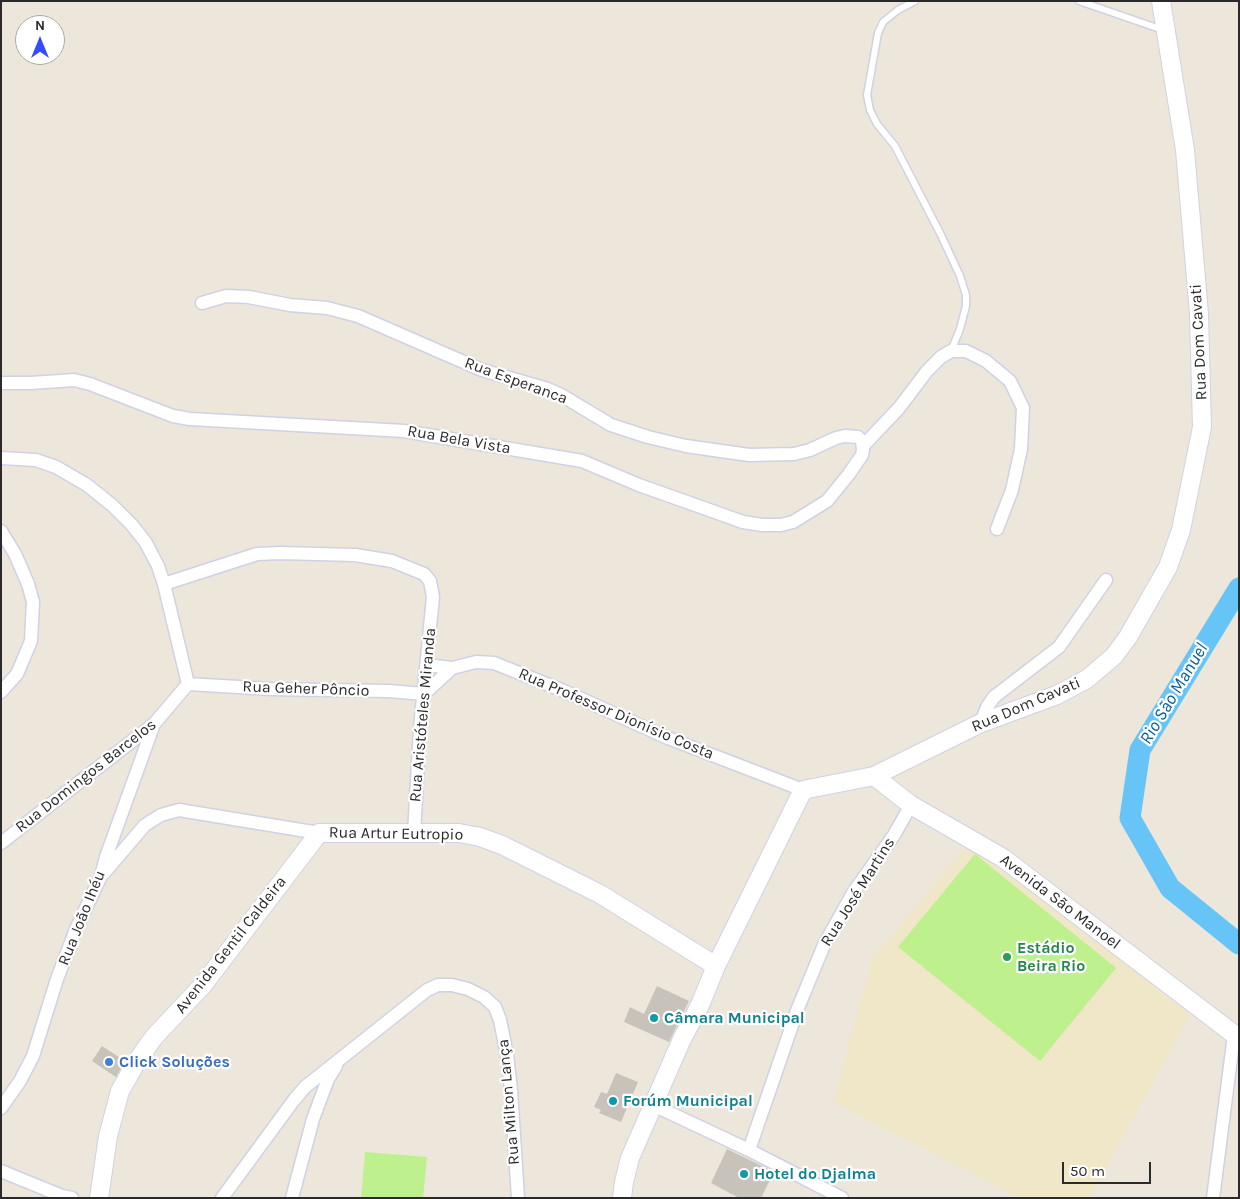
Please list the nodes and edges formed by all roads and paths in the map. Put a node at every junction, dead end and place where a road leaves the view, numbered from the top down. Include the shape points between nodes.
1 (915, 1) edge
2 (1078, 1) edge
3 (1161, 1) edge
4 (1166, 31) junction
5 (202, 303) dead end
6 (951, 352) junction
7 (1, 383) edge
8 (860, 442) junction
9 (1, 458) edge
10 (997, 529) dead end
11 (1, 532) edge
12 (1106, 580) dead end
13 (164, 584) junction
14 (426, 665) junction
15 (452, 668) junction
16 (188, 684) junction
17 (1, 692) edge
18 (424, 694) junction
19 (980, 723) junction
20 (154, 724) junction
21 (874, 776) junction
22 (803, 790) junction
23 (911, 805) junction
24 (318, 833) junction
25 (414, 833) junction
26 (1, 843) edge
27 (101, 876) junction
28 (716, 966) junction
29 (1236, 1037) edge
30 (340, 1060) junction
31 (654, 1105) junction
32 (1, 1108) edge
33 (749, 1150) junction
34 (1, 1171) edge
35 (72, 1198) edge
36 (99, 1198) edge
37 (222, 1198) edge
38 (292, 1198) edge
39 (518, 1198) edge
40 (622, 1198) edge
41 (842, 1198) edge
42 (1213, 1198) edge

1 - 6 lane via 883,22 878,33 867,95 877,124 895,146 960,276 966,306
2 - 4 lane
3 - 4 main road, Rua Dom Cavati
4 - 19 main road, Rua Dom Cavati via 1185,150 1200,333 1202,427 1181,530 1168,567 1114,656 1087,679 1057,695
5 - 8 street, Rua Esperanca via 226,296 249,296 358,316 482,370 548,389 611,425 686,446 749,455 794,454 846,436
6 - 8 street, Rua Bela Vista via 941,357 899,408
6 - 10 street via 966,351 986,361 1010,381 1023,408 1019,457 1012,490
7 - 8 street, Rua Bela Vista via 74,380 173,416 190,419 404,430 582,461 743,522 762,525 793,522 827,501 862,455
9 - 13 street via 36,460 56,467 87,485 113,506 146,543
11 - 17 street via 15,554 33,602 31,641 16,674
12 - 19 street via 1059,648 994,697
13 - 14 street, Rua Aristóteles Miranda via 257,554 355,555 392,562 424,574 430,581 433,597
13 - 16 street
14 - 15 street, Rua Professor Dionísio Costa
14 - 18 street, Rua Aristóteles Miranda
15 - 18 street
15 - 22 street, Rua Professor Dionísio Costa via 476,662 510,668 668,738
16 - 18 street, Rua Geher Pôncio
16 - 20 street, Rua Domingos Barcelos
18 - 25 street, Rua Aristóteles Miranda
19 - 21 main road, Rua Dom Cavati
20 - 26 street, Rua Domingos Barcelos
20 - 27 street, Rua João Ihéu
21 - 22 main road, Rua Dom Cavati
21 - 23 main road, Avenida São Manoel
22 - 28 main road
23 - 29 main road, Avenida São Manoel via 1003,858
23 - 33 street, Rua José Martins via 853,893 824,945 798,1008
24 - 25 main road, Rua Artur Eutropio
24 - 27 street, Rua Artur Eutropio via 179,810 161,815 145,825
24 - 36 main road, Avenida Gentil Caldeira via 203,985 154,1036 137,1061 120,1091 108,1136
25 - 28 main road, Rua Artur Eutropio via 459,833 502,845 600,894
27 - 32 street, Rua João Ihéu via 60,970 33,1056
28 - 31 main road
29 - 42 street
30 - 37 street, Rua Milton Lança via 294,1100
30 - 38 street via 328,1079 313,1119
30 - 39 street, Rua Milton Lança via 432,987 452,985 484,997 495,1008 500,1020 507,1055
31 - 33 street
31 - 40 main road via 630,1158
33 - 41 street
34 - 35 street

